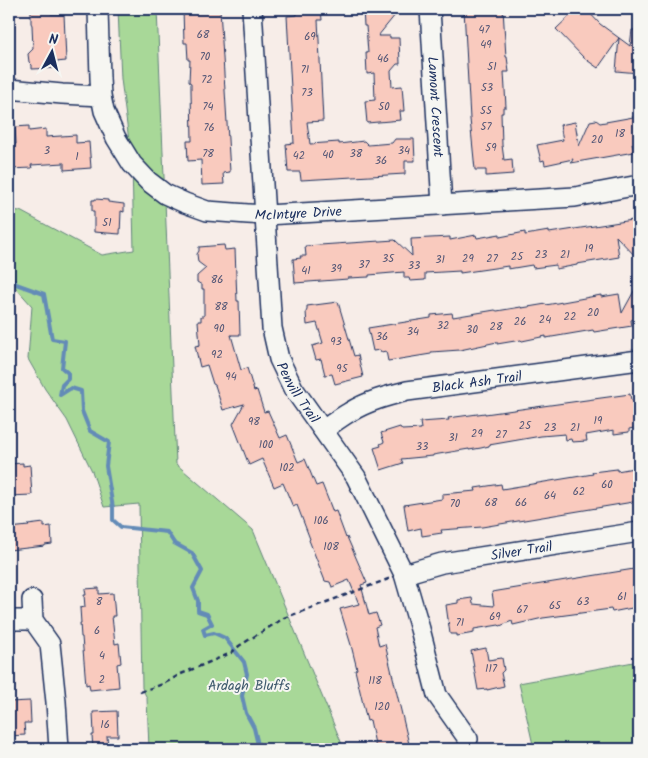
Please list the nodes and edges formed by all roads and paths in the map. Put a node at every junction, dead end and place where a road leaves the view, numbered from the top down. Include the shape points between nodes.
1 (98, 9) edge
2 (252, 9) edge
3 (430, 9) edge
4 (9, 89) edge
5 (101, 96) junction
6 (639, 185) edge
7 (442, 205) junction
8 (266, 215) junction
9 (639, 360) edge
10 (323, 430) junction
11 (639, 532) edge
12 (404, 574) junction
13 (32, 600) dead end
14 (9, 620) edge
15 (33, 620) junction
16 (140, 692) dead end
17 (468, 739) dead end
18 (59, 749) edge

1 - 5 street, McIntyre Drive
2 - 8 street, Penvill Trail
3 - 7 street, Lamont Crescent
4 - 5 street
5 - 8 street, McIntyre Drive via 116,138 132,164 165,194 207,211
6 - 7 street, McIntyre Drive via 575,197
7 - 8 street, McIntyre Drive
8 - 10 street, Penvill Trail via 272,328 279,359 293,388
9 - 10 street, Black Ash Trail via 407,391 369,403
10 - 12 street, Penvill Trail via 356,477
11 - 12 street, Silver Trail via 442,563
12 - 16 path via 284,618 231,653
12 - 17 street, Penvill Trail via 437,696
13 - 15 street
14 - 15 street
15 - 18 street via 50,644

